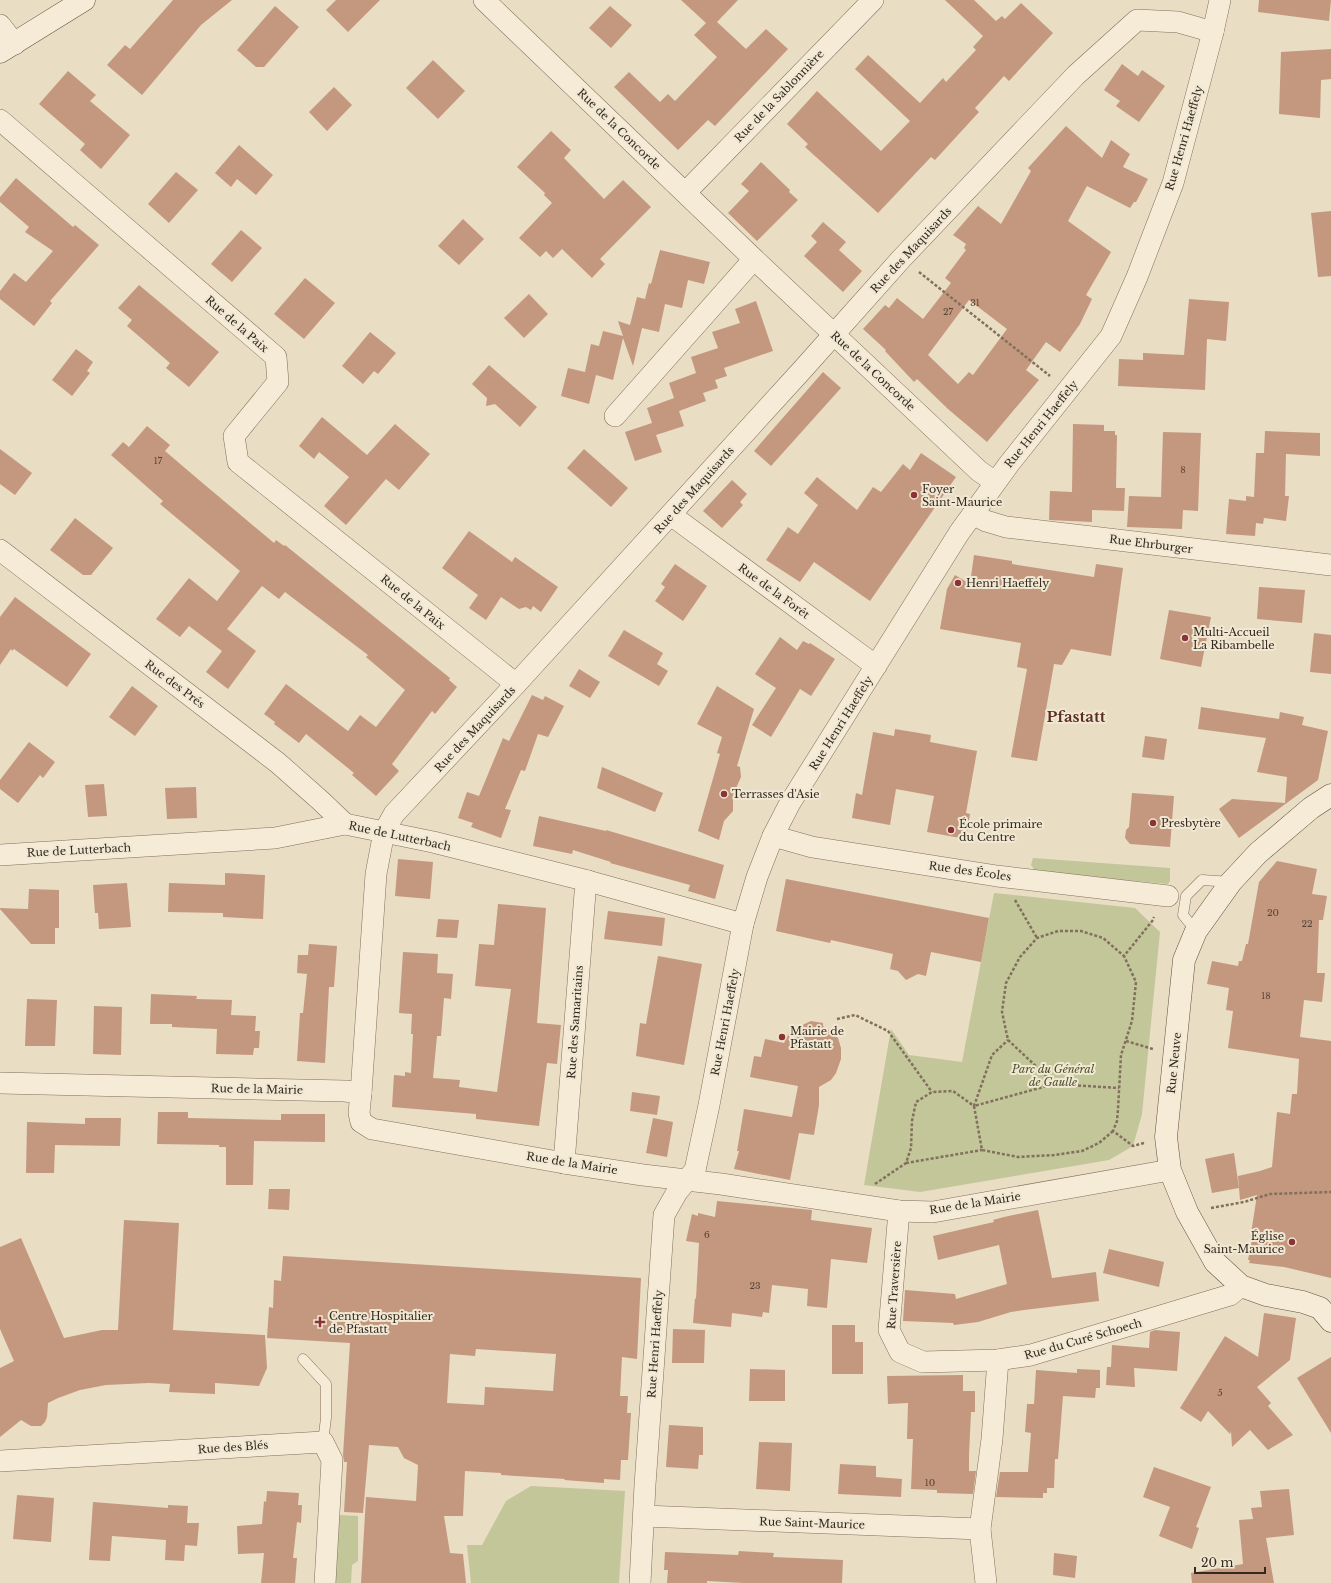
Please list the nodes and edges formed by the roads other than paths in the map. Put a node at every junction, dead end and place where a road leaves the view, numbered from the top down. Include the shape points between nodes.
1 (84, 0) edge
2 (484, 0) edge
3 (873, 0) edge
4 (1220, 0) edge
5 (0, 25) edge
6 (1213, 32) junction
7 (7, 48) edge
8 (0, 120) edge
9 (686, 192) junction
10 (754, 258) junction
11 (834, 334) junction
12 (615, 416) dead end
13 (995, 482) junction
14 (973, 514) junction
15 (671, 515) junction
16 (0, 550) edge
17 (1331, 565) edge
18 (876, 666) junction
19 (516, 684) junction
20 (1331, 795) edge
21 (345, 824) junction
22 (384, 832) junction
23 (773, 836) junction
24 (1, 851) edge
25 (588, 881) junction
26 (1231, 882) junction
27 (1164, 896) road end
28 (743, 924) junction
29 (1196, 931) junction
30 (0, 1082) edge
31 (361, 1093) junction
32 (564, 1163) junction
33 (1170, 1170) junction
34 (687, 1180) junction
35 (899, 1211) junction
36 (1241, 1286) junction
37 (1327, 1313) edge
38 (303, 1358) dead end
39 (998, 1360) junction
40 (324, 1442) junction
41 (0, 1462) edge
42 (644, 1516) junction
43 (980, 1529) junction
44 (325, 1583) edge
45 (640, 1583) edge
46 (986, 1583) edge

1 - 7 main road
2 - 9 street, Rue de la Concorde
3 - 9 street, Rue de la Sablonnière
4 - 6 street, Rue Henri Haeffely
5 - 7 street
6 - 11 street, Rue des Maquisards via 1178,22 1137,20 1076,75 902,258
6 - 13 street, Rue Henri Haeffely via 1173,183 1138,277 1111,336
8 - 19 street, Rue de la Paix via 276,357 278,382 234,436 238,462
9 - 10 street, Rue de la Concorde
10 - 11 street, Rue de la Concorde
10 - 12 street
11 - 13 street, Rue de la Concorde via 979,471
11 - 15 street, Rue des Maquisards
13 - 14 street, Rue Henri Haeffely
14 - 17 street, Rue Ehrburger via 1006,527
14 - 18 street, Rue Henri Haeffely
15 - 18 street, Rue de la Forêt
15 - 19 street, Rue des Maquisards
16 - 21 street, Rue des Prés via 278,763
18 - 23 street, Rue Henri Haeffely via 790,803
19 - 22 street, Rue des Maquisards via 394,814
20 - 26 main road, Rue Neuve via 1311,808 1258,853
21 - 22 street, Rue de Lutterbach
21 - 24 street, Rue de Lutterbach via 275,838
22 - 25 street, Rue de Lutterbach
22 - 31 street, Rue des Maquisards via 376,874
23 - 27 street, Rue des Écoles via 812,847 1013,878
23 - 28 street, Rue Henri Haeffely
25 - 28 street, Rue de Lutterbach
25 - 32 street, Rue des Samaritains via 585,892
26 - 29 main road, Rue Neuve
26 - 29 lane via 1202,880 1186,896 1183,915
28 - 34 street, Rue Henri Haeffely via 697,1163
29 - 33 main road, Rue Neuve via 1184,960 1166,1137
30 - 31 street, Rue de la Mairie
31 - 32 street, Rue de la Mairie via 361,1122 372,1129
32 - 34 street, Rue de la Mairie
33 - 35 street, Rue de la Mairie via 933,1212
33 - 36 main road, Rue Neuve via 1187,1212 1215,1262
34 - 35 street, Rue de la Mairie
34 - 42 street, Rue Henri Haeffely via 664,1215
35 - 39 street, Rue Traversière via 889,1330 900,1352 923,1362
36 - 37 main road, Rue Neuve via 1266,1295 1303,1302
36 - 39 street, Rue du Curé Schoech via 1230,1295 1031,1355
38 - 40 lane via 326,1384
39 - 43 street via 992,1439
40 - 41 street, Rue des Blés
40 - 44 street via 332,1460
42 - 43 street, Rue Saint-Maurice
42 - 45 street, Rue Henri Haeffely
43 - 46 street

